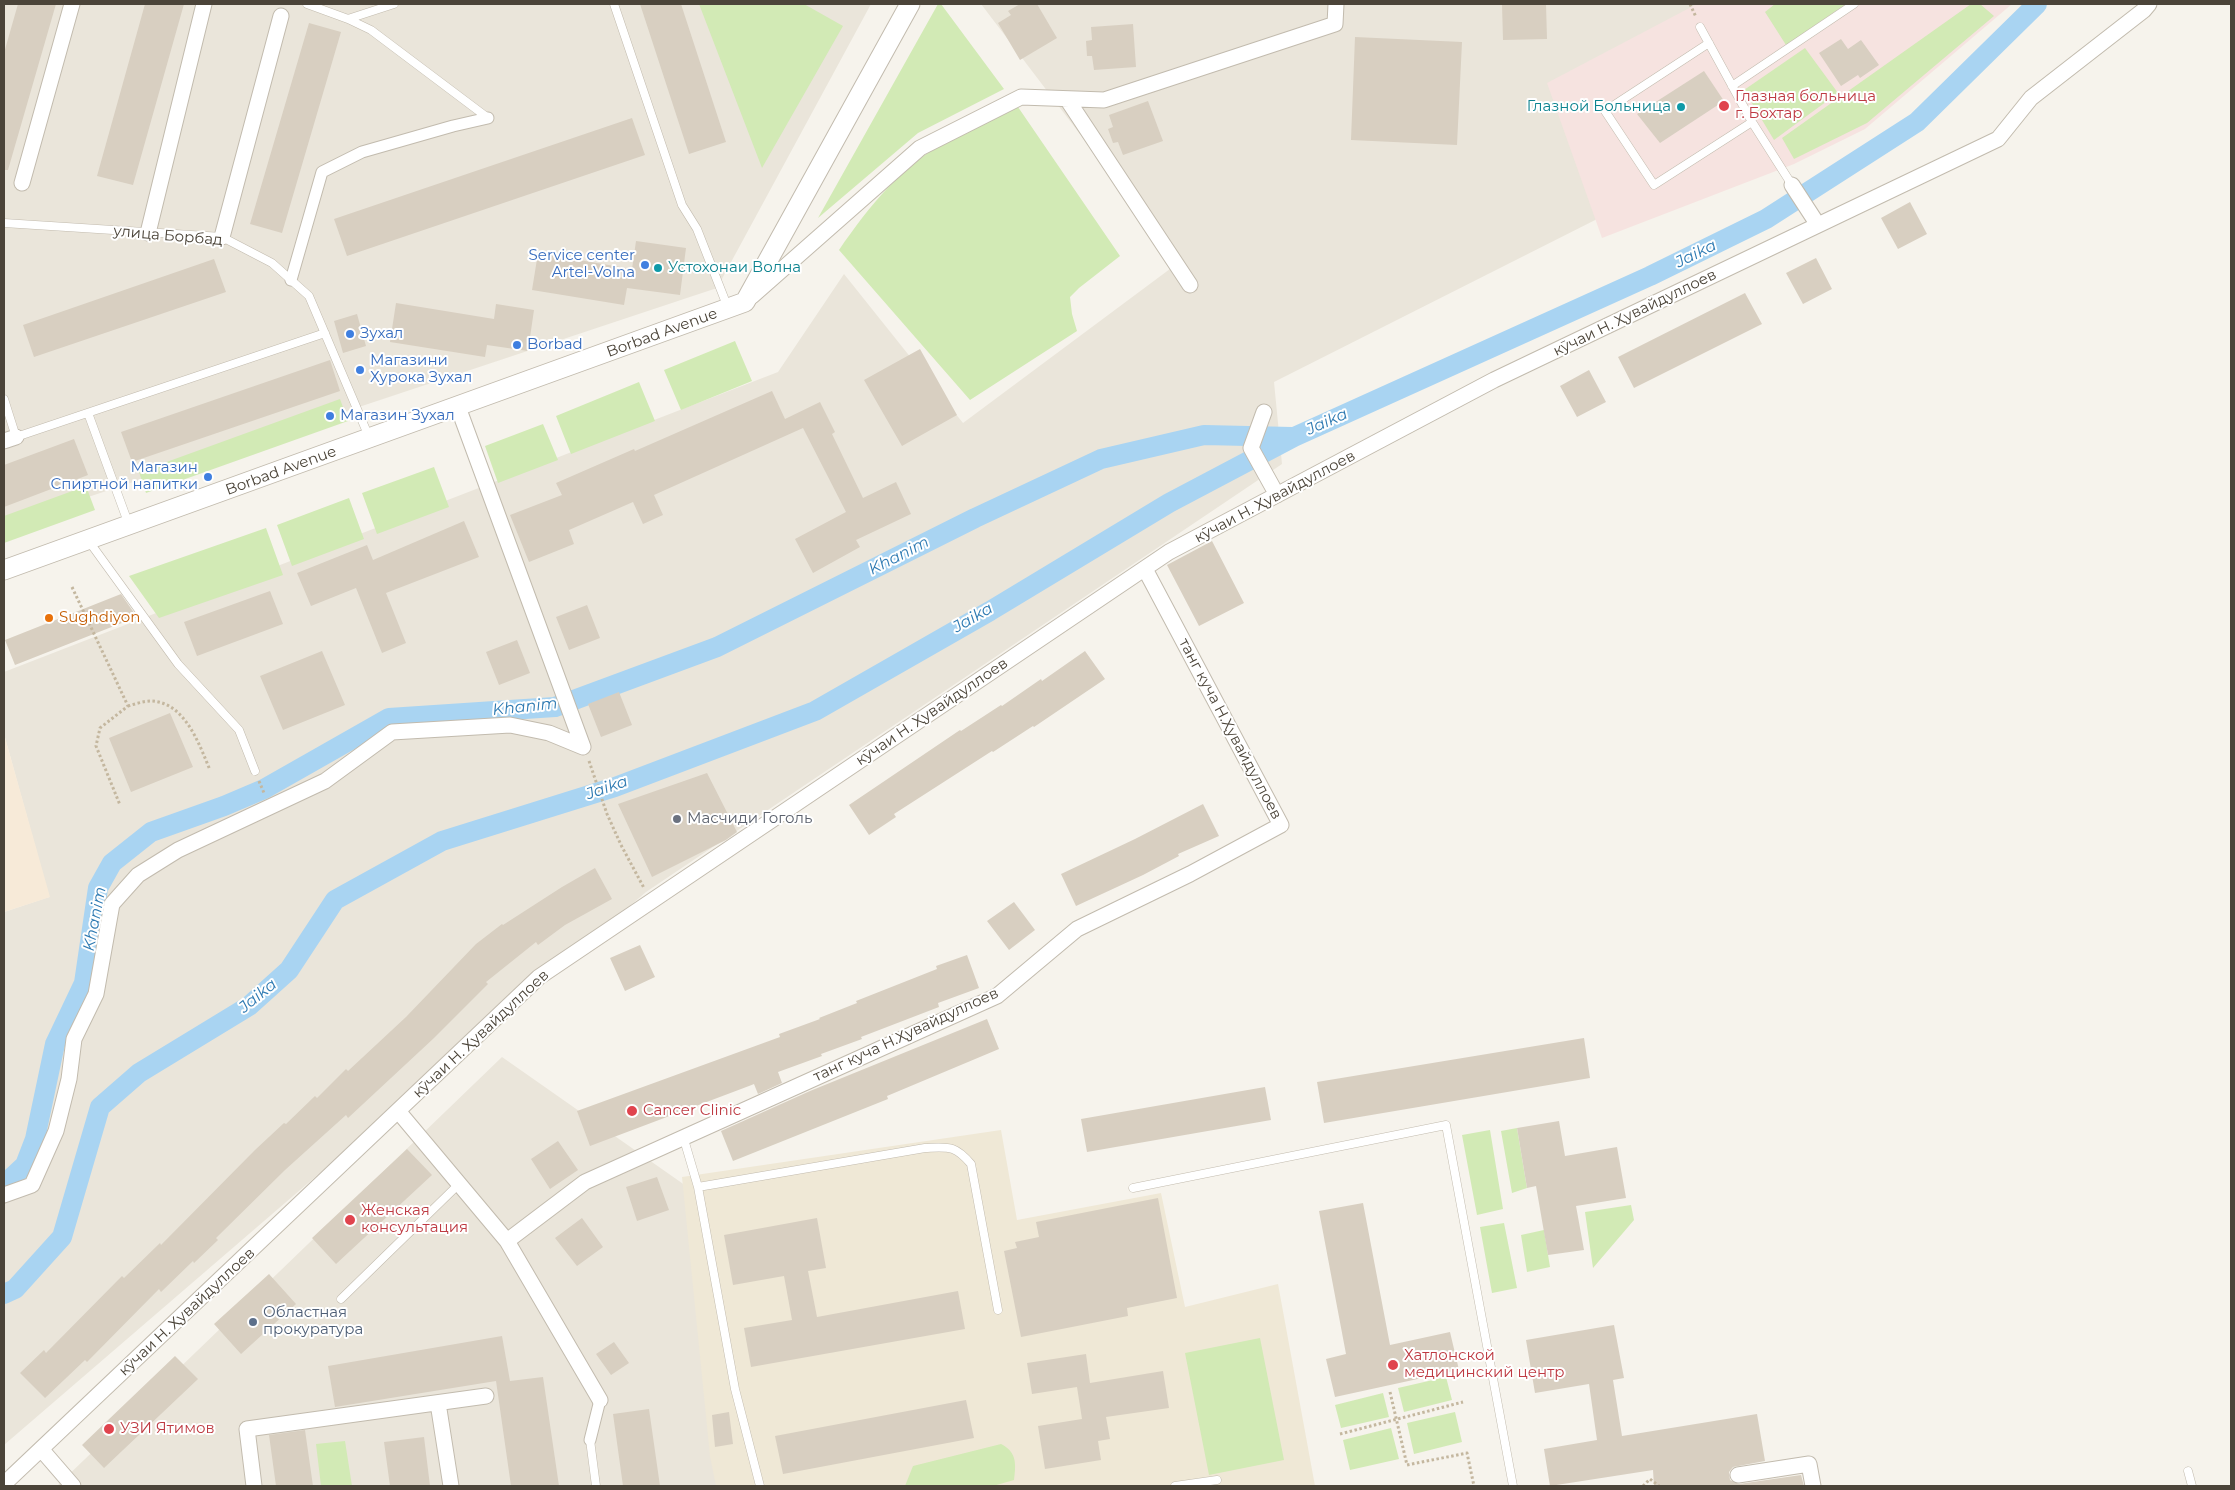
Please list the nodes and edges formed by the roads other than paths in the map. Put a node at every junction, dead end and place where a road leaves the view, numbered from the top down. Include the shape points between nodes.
1 (72, 4) edge
2 (204, 4) edge
3 (307, 4) edge
4 (394, 4) edge
5 (614, 4) edge
6 (910, 4) edge
7 (1336, 4) edge
8 (1854, 4) edge
9 (2149, 4) edge
10 (281, 16) dead end
11 (348, 18) junction
12 (1700, 27) dead end
13 (1709, 43) junction
14 (1732, 86) junction
15 (1067, 99) junction
16 (488, 118) joint
17 (1752, 122) junction
18 (22, 183) dead end
19 (1792, 185) joint
20 (4, 223) edge
21 (1818, 226) junction
22 (148, 233) junction
23 (222, 237) junction
24 (291, 280) junction
25 (1190, 285) dead end
26 (736, 305) junction
27 (324, 333) junction
28 (4, 399) edge
29 (458, 407) junction
30 (1264, 412) dead end
31 (88, 413) junction
32 (10, 439) edge
33 (370, 439) junction
34 (1277, 495) junction
35 (129, 525) junction
36 (88, 540) junction
37 (1145, 569) junction
38 (4, 570) edge
39 (255, 771) road end
40 (398, 1111) junction
41 (683, 1136) junction
42 (459, 1184) junction
43 (698, 1187) junction
44 (1132, 1188) dead end
45 (4, 1195) edge
46 (507, 1241) junction
47 (341, 1299) dead end
48 (998, 1310) dead end
49 (486, 1396) dead end
50 (600, 1400) joint
51 (438, 1403) junction
52 (590, 1440) joint
53 (41, 1449) junction
54 (2188, 1471) dead end
55 (1738, 1474) dead end
56 (1217, 1480) dead end
57 (4, 1484) edge
58 (73, 1486) edge
59 (254, 1486) edge
60 (451, 1486) edge
61 (596, 1486) edge
62 (760, 1486) edge
63 (1175, 1486) edge
64 (1513, 1486) edge
65 (1813, 1486) edge
66 (2192, 1486) edge

1 - 18 street
2 - 22 street
3 - 11 lane
4 - 11 lane
5 - 26 lane via 682,204
6 - 26 street
7 - 15 street via 1335,24 1104,100
8 - 14 lane
9 - 21 street, кӯчаи Н. Ҳувайдуллоев via 2031,98 1998,139
10 - 23 street
11 - 16 lane via 371,30
12 - 13 lane
13 - 14 lane
13 - 17 lane via 1605,111 1654,185
14 - 17 lane
15 - 25 street
15 - 26 street via 1022,98 920,148
16 - 24 street via 362,152 322,172
17 - 19 lane
19 - 21 street
20 - 22 lane, улица Борбад
21 - 34 street, кӯчаи Н. Ҳувайдуллоев via 1494,380
22 - 23 lane, улица Борбад
23 - 24 lane, улица Борбад via 272,263
24 - 27 lane, улица Борбад via 309,296
26 - 29 street, Borbad Avenue
27 - 31 lane
27 - 33 lane, улица Борбад
28 - 32 lane
29 - 33 street, Borbad Avenue
29 - 45 street via 583,746 549,733 510,725 392,732 325,781 170,855 138,875 112,904 96,994 74,1039 69,1079 56,1132 32,1185
30 - 34 street via 1251,448
31 - 32 lane
31 - 35 lane
33 - 35 street, Borbad Avenue
34 - 37 street, кӯчаи Н. Ҳувайдуллоев via 1170,552
35 - 36 street, Borbad Avenue
36 - 38 street, Borbad Avenue
36 - 39 lane via 178,664 239,730
37 - 40 street, кӯчаи Н. Ҳувайдуллоев via 539,977
37 - 41 street, танг куча Н.Ҳувайдуллоев via 1281,825 1077,929 997,996
40 - 42 street
40 - 53 street, кӯчаи Н. Ҳувайдуллоев
41 - 43 lane
41 - 46 street, танг куча Н.Ҳувайдуллоев via 585,1182
42 - 46 street
42 - 47 lane
43 - 48 lane via 925,1148 951,1147 962,1153 971,1164
43 - 62 lane via 734,1389
44 - 64 lane via 1446,1125
46 - 50 street
49 - 51 street
50 - 52 street
51 - 59 street via 248,1429
51 - 60 street
52 - 61 lane
53 - 57 street, кӯчаи Н. Ҳувайдуллоев
53 - 58 street
54 - 66 lane
55 - 65 street via 1810,1464
56 - 63 lane

